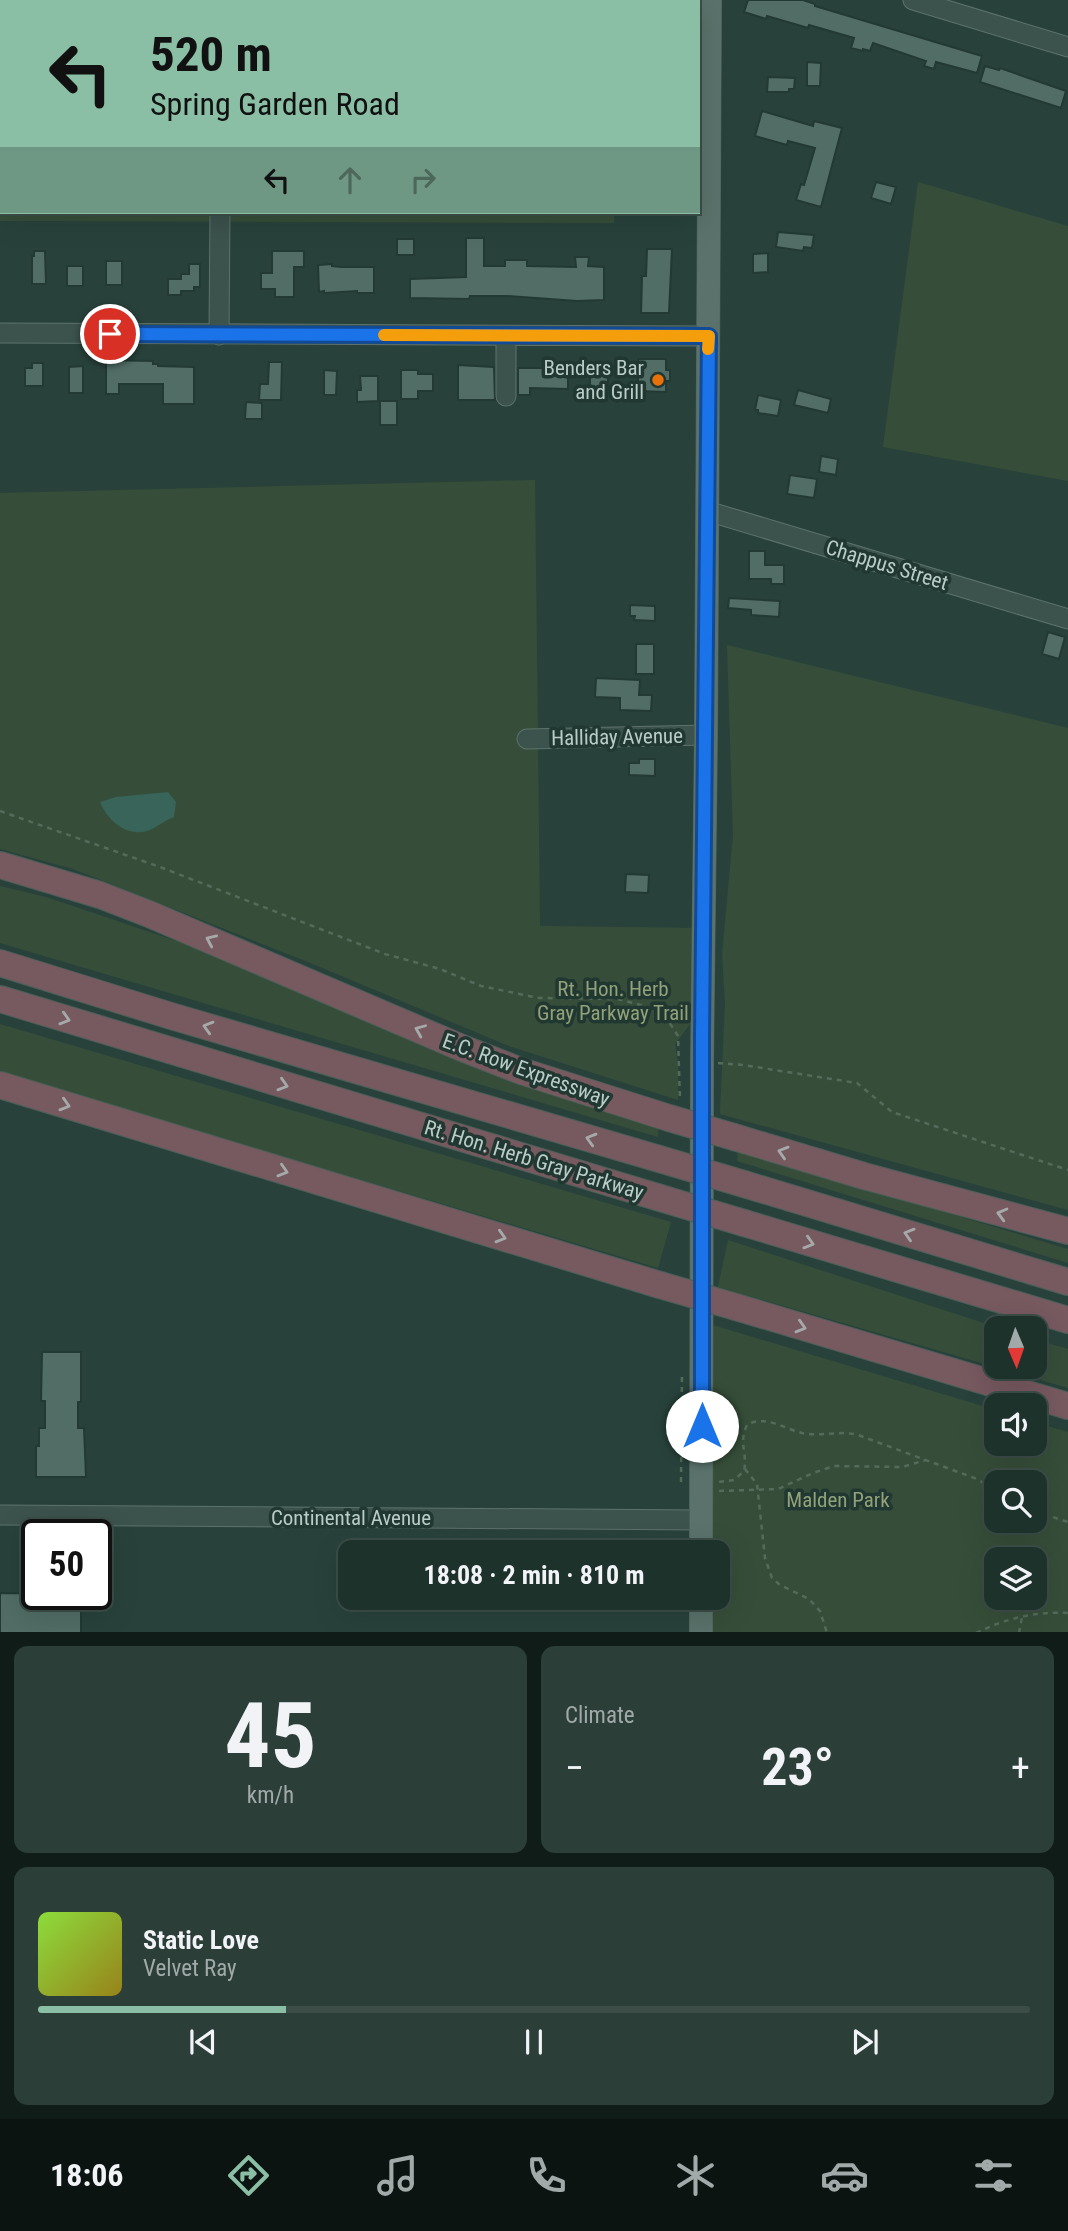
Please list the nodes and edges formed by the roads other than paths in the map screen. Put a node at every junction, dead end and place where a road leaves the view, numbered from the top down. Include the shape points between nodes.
1 (710, 0) edge
2 (913, 0) edge
3 (704, 24) edge
4 (1068, 47) edge
5 (220, 214) edge
6 (0, 333) edge
7 (219, 335) junction
8 (506, 336) junction
9 (709, 336) junction
10 (506, 396) dead end
11 (707, 511) junction
12 (1068, 620) edge
13 (706, 735) junction
14 (527, 739) dead end
15 (0, 865) edge
16 (0, 963) edge
17 (0, 999) edge
18 (0, 1085) edge
19 (1068, 1231) edge
20 (1068, 1282) edge
21 (1068, 1320) edge
22 (1068, 1406) edge
23 (0, 1515) edge
24 (701, 1520) junction
25 (701, 1540) edge
26 (701, 1610) edge
27 (701, 1632) edge

1 - 3 main road
2 - 4 street
3 - 9 main road
5 - 7 street
6 - 7 street
7 - 8 street
8 - 9 street
8 - 10 street
9 - 11 main road
11 - 12 street, Chappus Street
11 - 13 main road
13 - 14 street, Halliday Avenue
13 - 24 main road
19 -> 15 highway, E.C. Row Expressway, bridge via 734,1137 675,1109 521,1071 149,914
20 -> 16 highway, Rt. Hon. Herb Gray Parkway, bridge
17 -> 21 highway, Rt. Hon. Herb Gray Parkway, bridge
18 -> 22 highway, bridge
23 - 24 street, Continental Avenue
24 - 25 main road
26 - 27 main road

